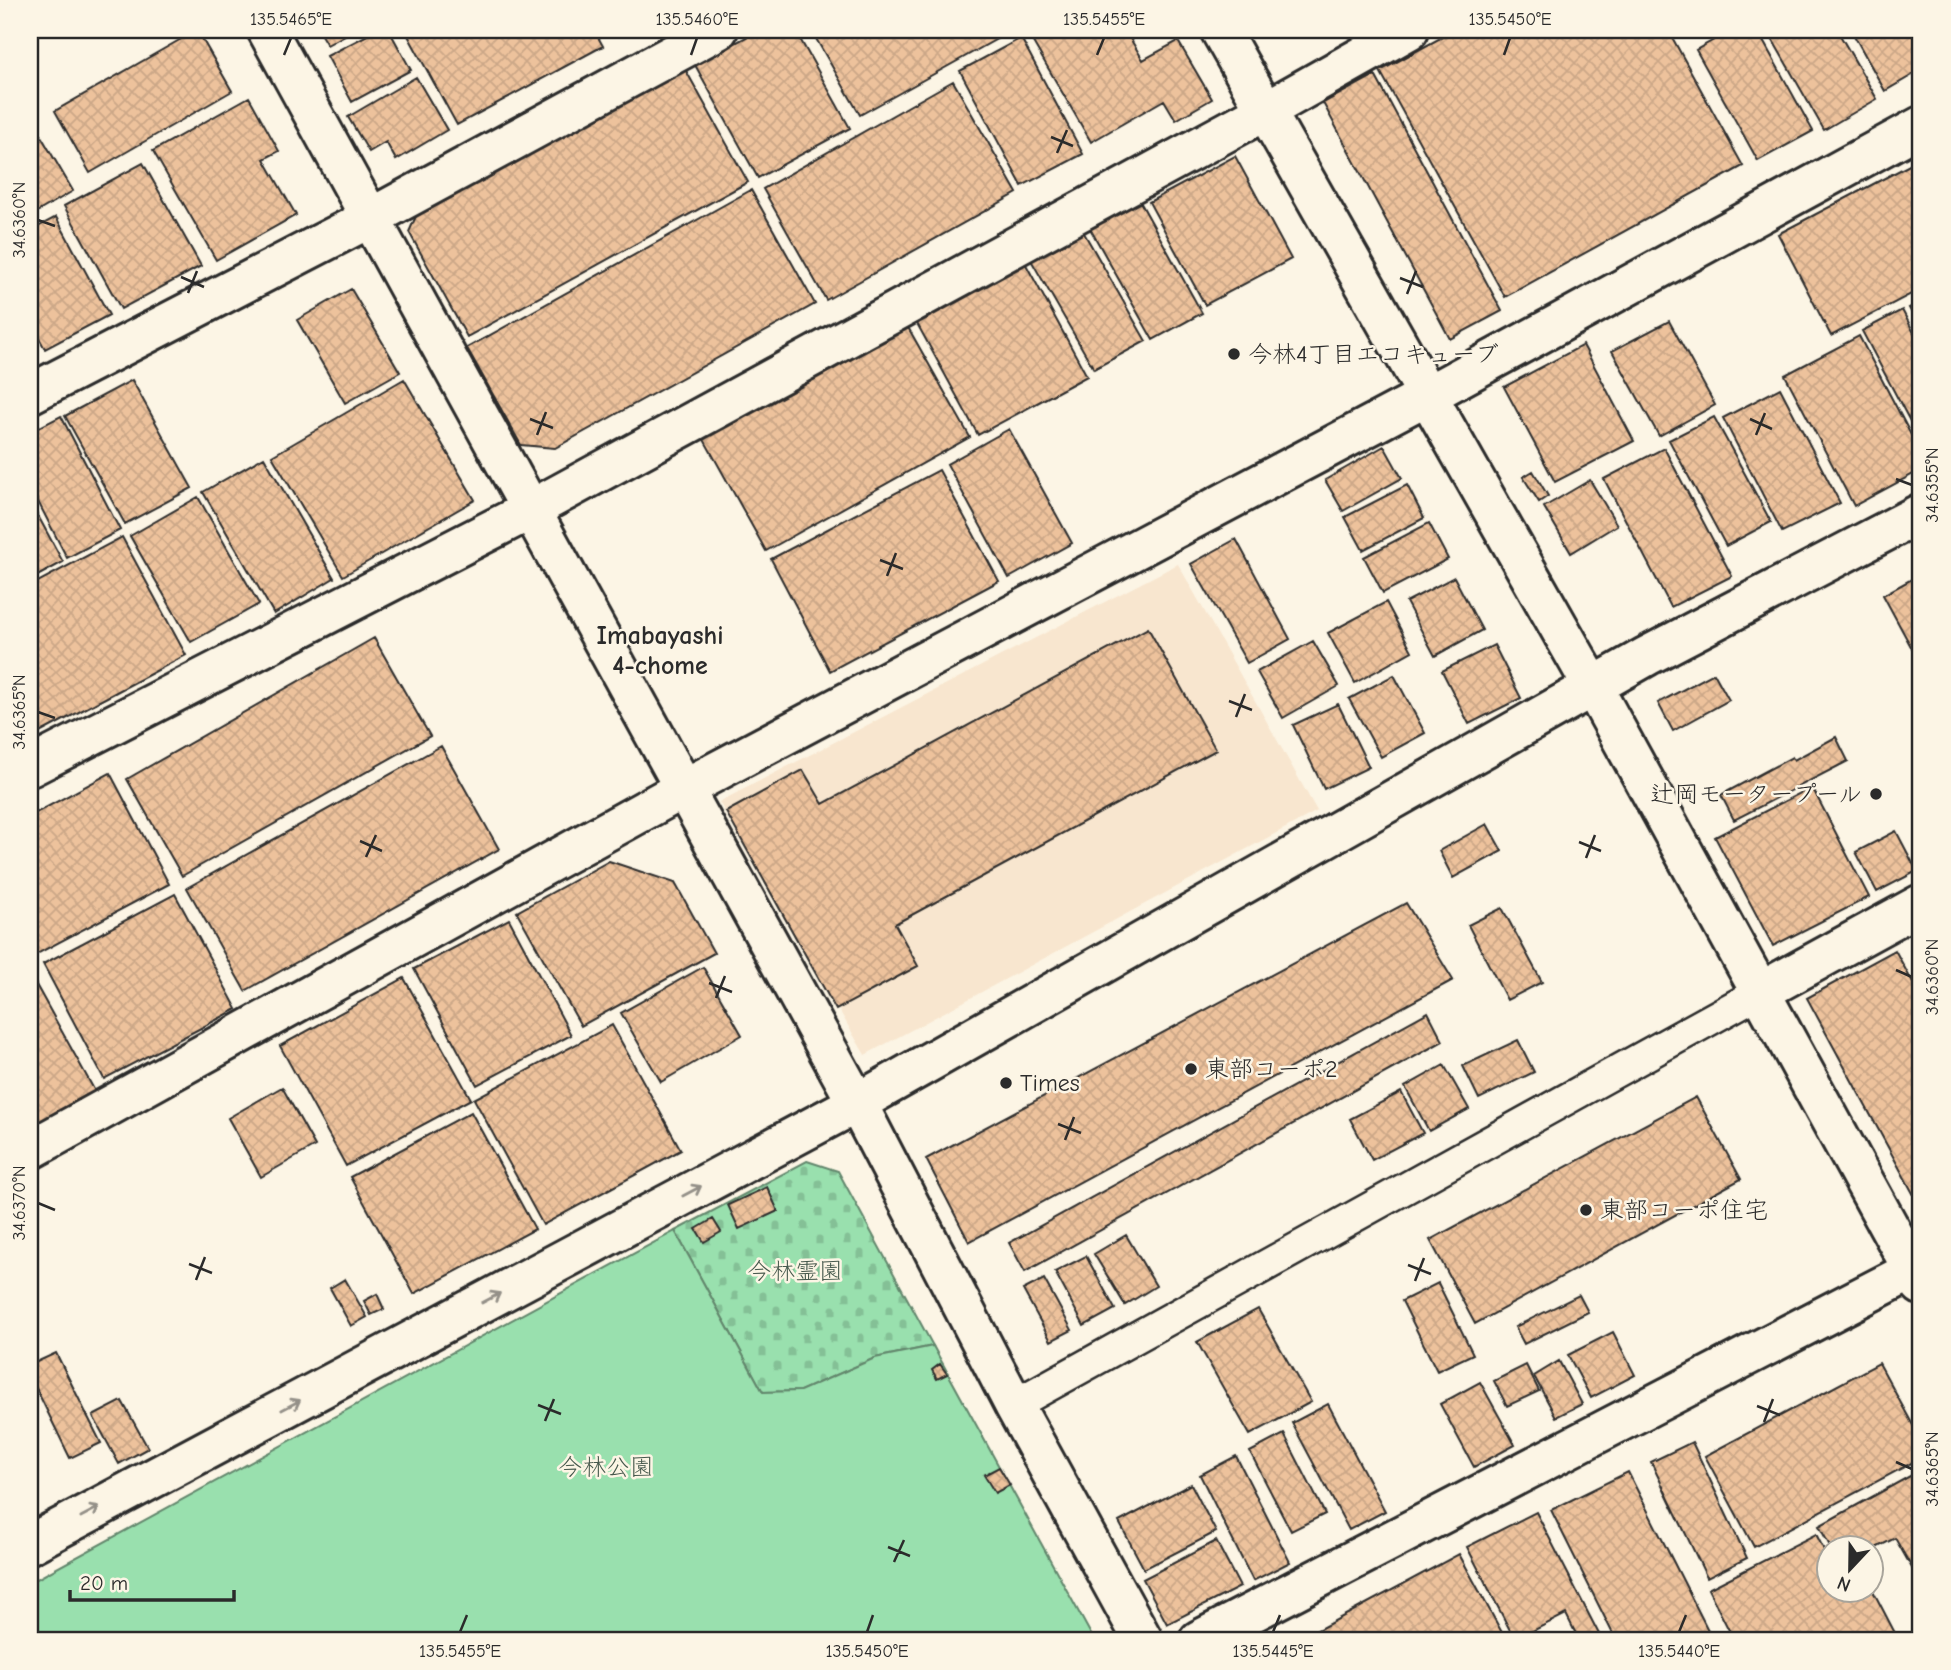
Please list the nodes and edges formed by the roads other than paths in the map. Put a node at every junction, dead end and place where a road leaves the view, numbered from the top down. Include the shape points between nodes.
1 (267, 30) edge
2 (718, 30) edge
3 (1220, 30) edge
4 (1409, 30) edge
5 (1265, 111) junction
6 (1921, 126) edge
7 (372, 217) junction
8 (30, 394) edge
9 (1426, 396) junction
10 (530, 510) junction
11 (1921, 513) edge
12 (1593, 687) junction
13 (30, 767) edge
14 (683, 789) junction
15 (1921, 904) edge
16 (1760, 992) junction
17 (857, 1103) junction
18 (30, 1150) edge
19 (1917, 1278) edge
20 (1014, 1405) junction
21 (30, 1544) edge
22 (1143, 1640) edge
23 (1199, 1640) edge

1 - 7 street
2 - 7 street
3 - 5 street
4 - 5 street
5 - 9 street
5 - 10 street
6 - 9 street
7 - 8 street
7 - 10 street
9 - 12 street
9 - 14 street
10 - 13 street
10 - 14 street
11 - 12 street
12 - 16 street
12 - 17 street
14 - 17 street
14 - 18 street
15 - 16 street
16 - 19 street
16 - 20 lane
17 - 20 street
21 -> 17 street
19 - 23 street
20 - 22 street

